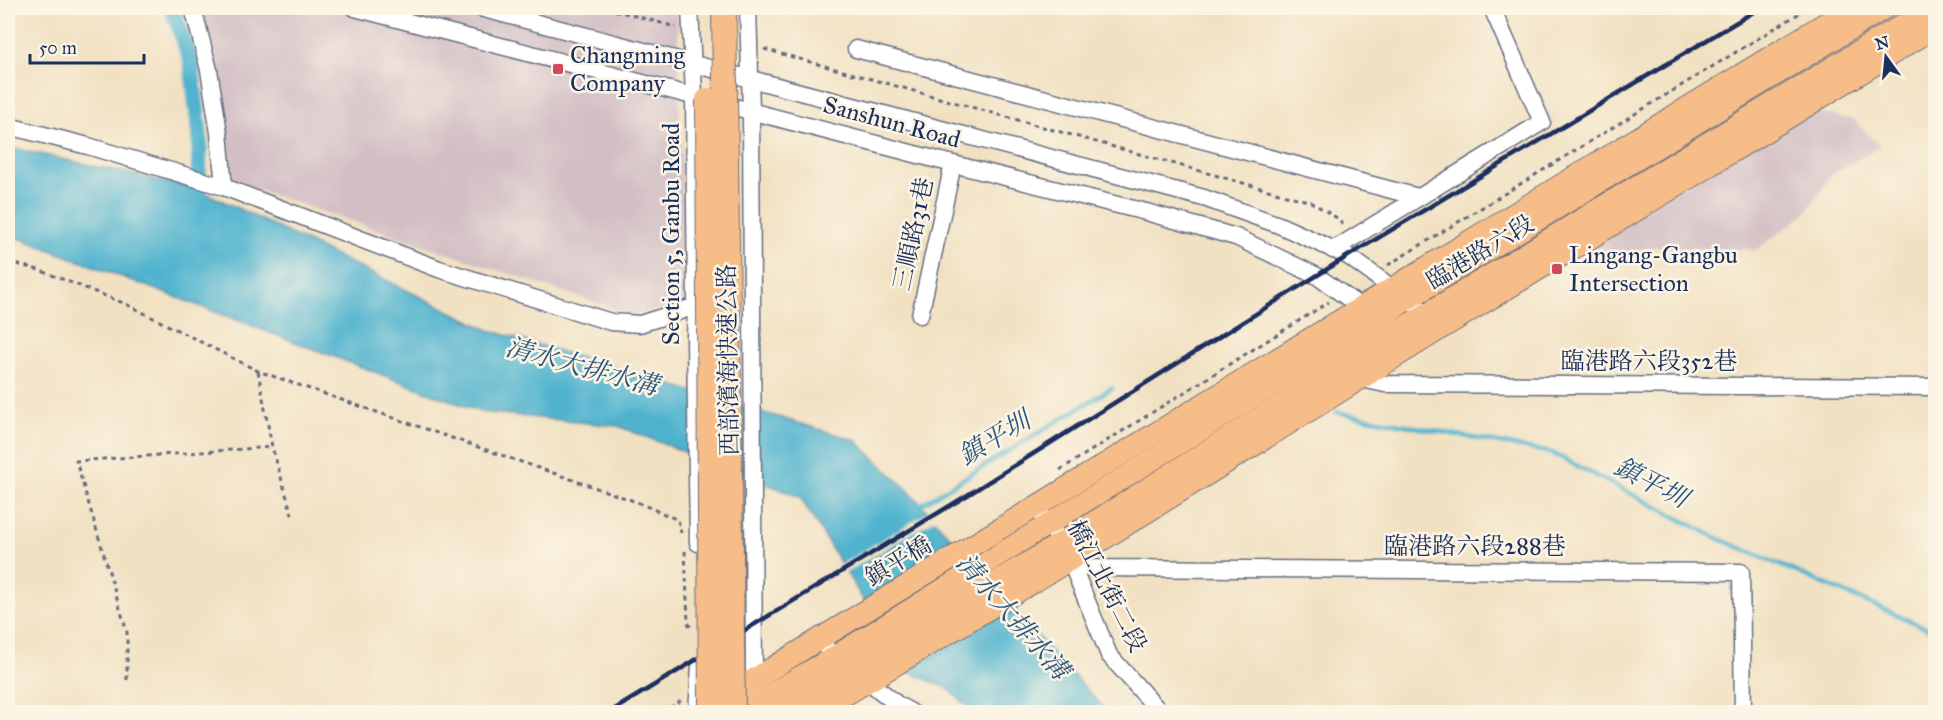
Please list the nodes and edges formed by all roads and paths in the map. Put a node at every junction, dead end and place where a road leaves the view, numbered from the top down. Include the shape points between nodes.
1 (193, 8) edge
2 (355, 8) edge
3 (480, 8) edge
4 (606, 8) edge
5 (690, 8) edge
6 (708, 8) edge
7 (724, 8) edge
8 (748, 8) edge
9 (1492, 8) edge
10 (1808, 8) edge
11 (1850, 8) edge
12 (1885, 8) edge
13 (1930, 8) edge
14 (1900, 15) edge
15 (691, 31) junction
16 (1932, 32) edge
17 (749, 45) junction
18 (856, 49) dead end
19 (693, 64) junction
20 (749, 78) junction
21 (694, 95) junction
22 (751, 110) junction
23 (8, 126) edge
24 (953, 164) junction
25 (224, 187) junction
26 (1418, 197) junction
27 (1352, 236) junction
28 (1333, 250) junction
29 (8, 262) edge
30 (1373, 274) junction
31 (1400, 293) junction
32 (1341, 294) junction
33 (696, 306) junction
34 (1360, 307) junction
35 (920, 315) dead end
36 (1378, 320) junction
37 (1437, 320) junction
38 (1395, 333) junction
39 (1413, 346) junction
40 (258, 371) junction
41 (1362, 379) junction
42 (1935, 387) edge
43 (272, 447) junction
44 (1055, 478) dead end
45 (1042, 516) junction
46 (293, 518) dead end
47 (682, 538) dead end
48 (692, 548) junction
49 (1064, 552) junction
50 (819, 639) junction
51 (700, 642) junction
52 (834, 657) junction
53 (860, 675) junction
54 (753, 679) junction
55 (127, 680) dead end
56 (699, 691) junction
57 (745, 710) edge
58 (662, 712) edge
59 (698, 712) edge
60 (711, 712) edge
61 (778, 712) edge
62 (817, 712) edge
63 (911, 712) edge
64 (1160, 712) edge
65 (1743, 712) edge

1 - 25 street via 209,70
2 - 21 street, Sanshun Road
3 - 19 street, Sanshun Road
4 - 15 path
5 - 15 street, Section 5, Ganbu Road
6 - 60 highway, 西部濱海快速公路, bridge
7 - 57 highway, 西部濱海快速公路, bridge
8 - 17 street
9 - 26 street via 1542,122
10 - 30 path
11 - 31 main road, 臨港路六段
12 - 31 main road, 臨港路六段
13 - 14 main road, 臨港路六段
14 - 16 street
14 - 37 main road, 臨港路六段
15 - 19 street, Section 5, Ganbu Road
16 - 37 main road, 臨港路六段
17 - 20 street
17 - 27 path via 1311,202 1337,218
18 - 26 street
19 - 20 street, Sanshun Road
19 - 21 street, Section 5, Ganbu Road
20 - 22 street
20 - 28 street, Sanshun Road via 1204,198
21 - 22 street, Sanshun Road
21 - 33 street, Section 5, Ganbu Road
22 - 24 street, Sanshun Road
22 - 54 street
23 - 25 street
24 - 32 street, Sanshun Road via 1236,237 1317,276
24 - 35 street, 三順路31巷
25 - 33 street via 439,269 611,322 640,324
26 - 27 street
27 - 28 street
28 - 30 street, Sanshun Road
29 - 40 path via 126,304
30 - 31 street, Sanshun Road
31 - 34 main road, 臨港路六段
31 - 36 main road, 臨港路六段
31 - 37 street, Sanshun Road
32 - 34 street, Sanshun Road
32 - 44 path via 1061,468
33 - 48 street, Section 5, Ganbu Road
34 - 36 street, Sanshun Road
34 - 45 main road, 臨港路六段
36 - 38 street, Sanshun Road
36 - 45 main road, 臨港路六段
37 - 38 main road, 臨港路六段
37 - 39 main road, 臨港路六段
38 - 39 street, Sanshun Road
38 - 49 main road, 臨港路六段
39 - 41 main road, 臨港路六段
40 - 43 path
40 - 47 path via 638,502 678,520
41 - 42 street, 臨港路六段352巷 via 1385,384
41 - 49 main road, 臨港路六段
43 - 46 path
43 - 55 path via 76,461 127,632
45 - 49 street, 橋江北街二段
45 - 50 main road, 鎮平橋
45 - 52 main road, 鎮平橋
48 - 51 street, Section 5, Ganbu Road
48 - 51 path via 688,622
49 - 53 main road
49 - 64 street, 橋江北街二段 via 1109,655
49 - 65 street, 臨港路六段288巷 via 1091,568 1741,572
50 - 52 street
50 - 54 main road
51 - 56 street, Section 5, Ganbu Road
52 - 53 street
52 - 57 main road
53 - 61 main road
53 - 62 main road
53 - 63 street
54 - 57 street
54 - 59 main road
56 - 58 path
56 - 59 street, Section 5, Ganbu Road

